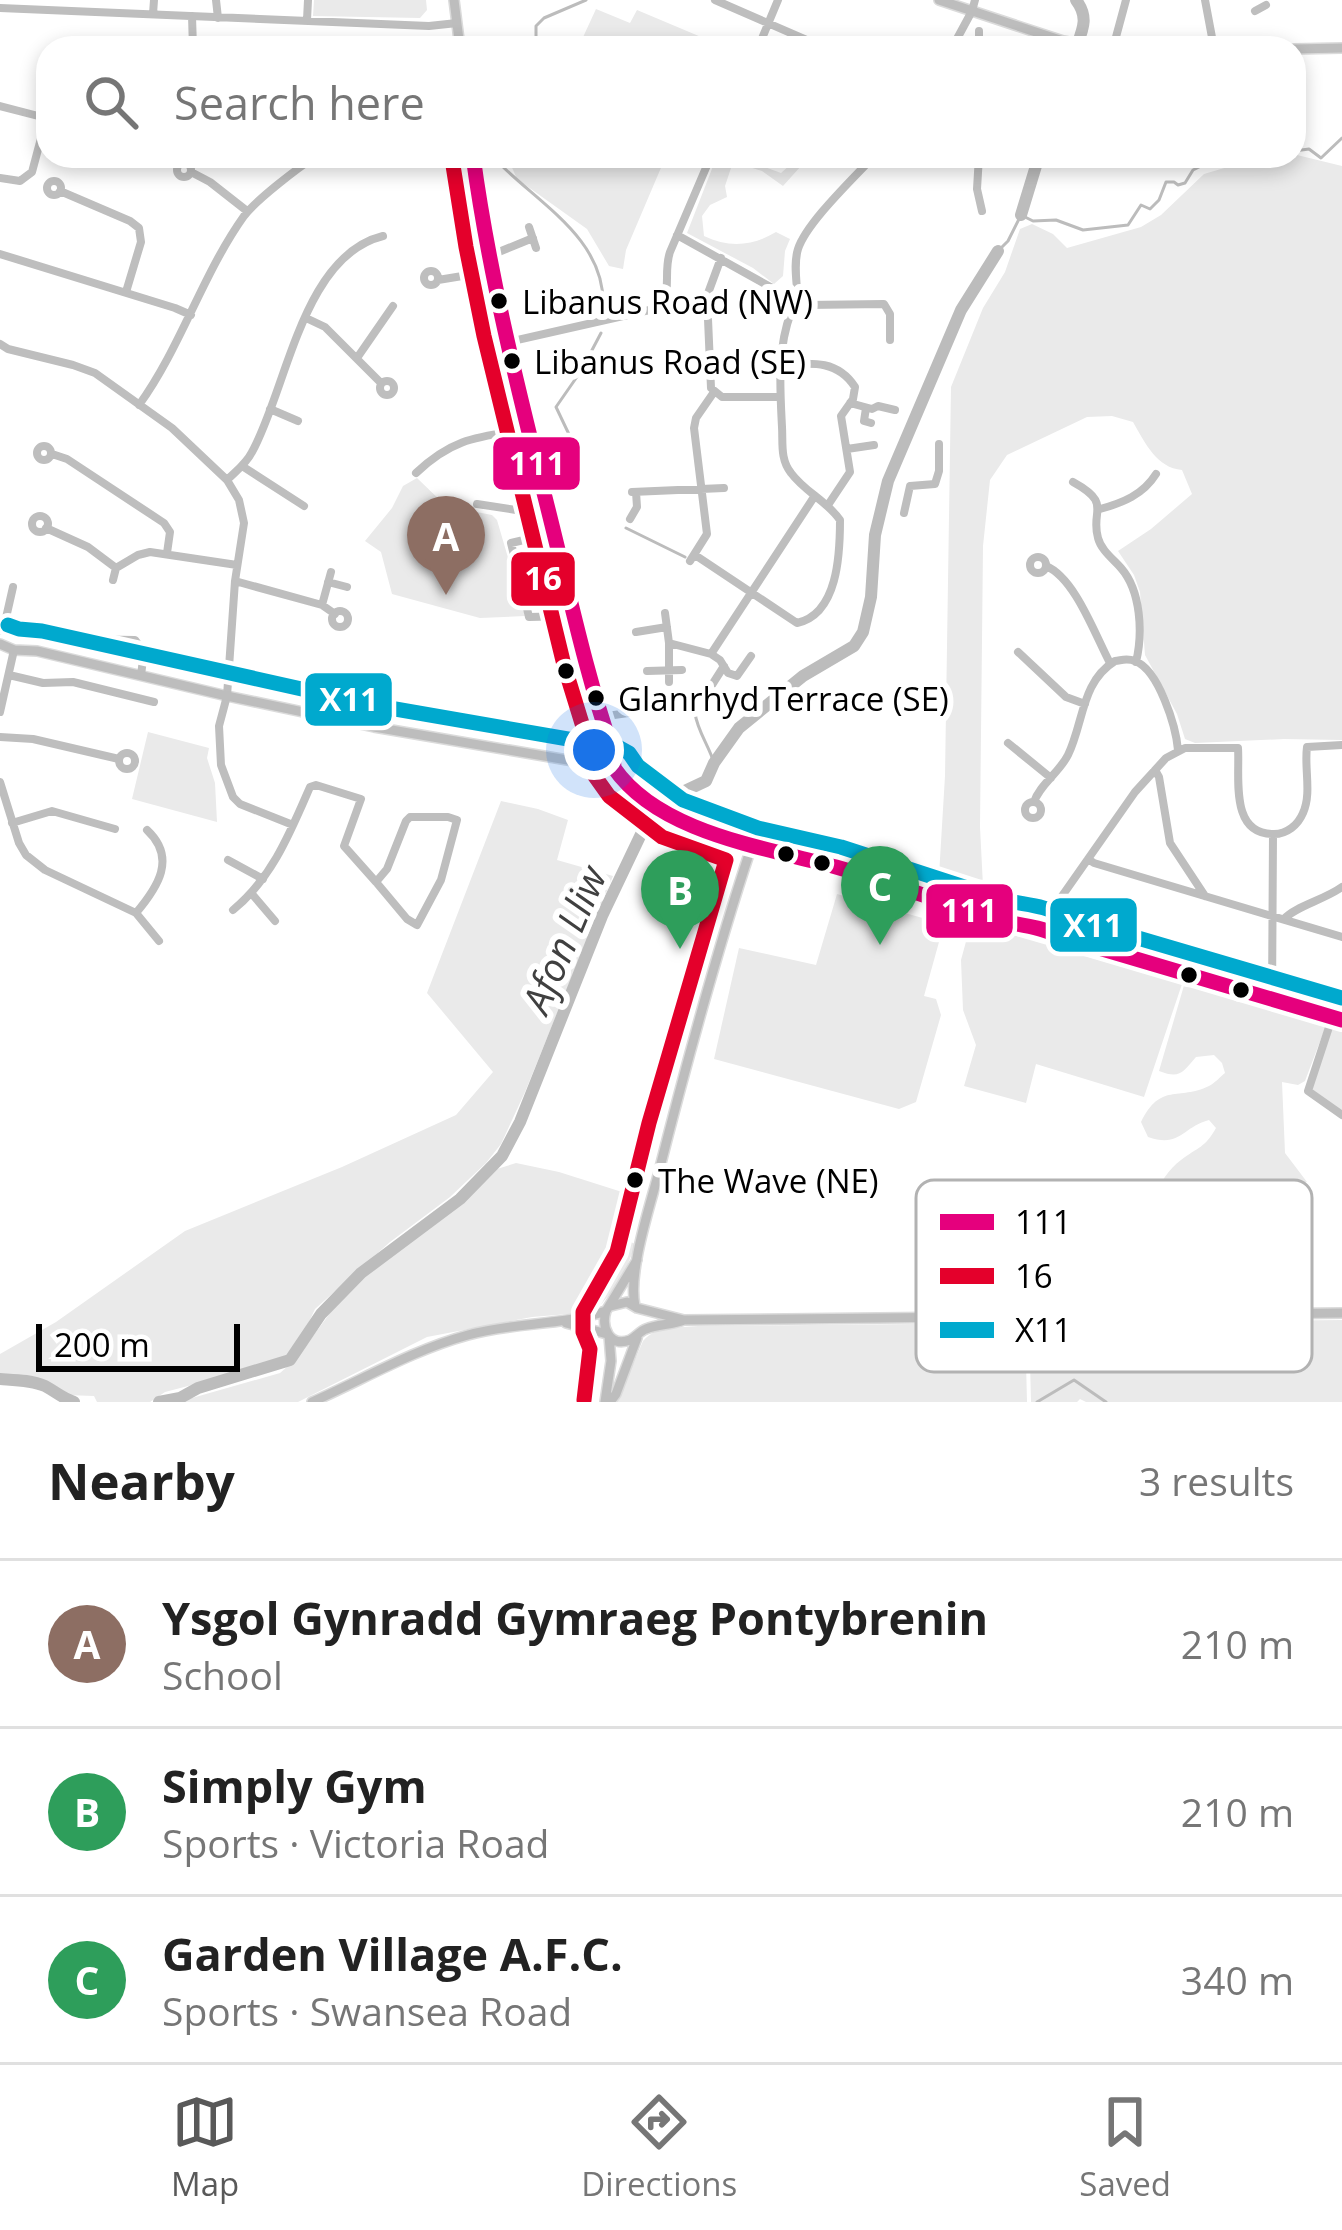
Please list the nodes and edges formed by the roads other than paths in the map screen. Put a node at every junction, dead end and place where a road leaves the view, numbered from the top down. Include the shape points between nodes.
1 (154, 0) edge
2 (216, 0) edge
3 (308, 0) edge
4 (454, 0) edge
5 (715, 0) edge
6 (778, 0) edge
7 (939, 0) edge
8 (1126, 0) edge
9 (1205, 0) edge
10 (974, 5) edge
11 (0, 8) edge
12 (153, 14) junction
13 (192, 16) junction
14 (218, 18) junction
15 (307, 20) junction
16 (457, 23) junction
17 (768, 23) junction
18 (979, 31) dead end
19 (193, 36) edge
20 (459, 36) edge
21 (763, 36) edge
22 (798, 36) edge
23 (958, 36) edge
24 (979, 36) edge
25 (1053, 36) edge
26 (1116, 36) edge
27 (1212, 36) edge
28 (1342, 48) edge
29 (1306, 49) edge
30 (0, 106) edge
31 (36, 113) edge
32 (36, 157) edge
33 (301, 168) edge
34 (474, 168) edge
35 (706, 168) edge
36 (863, 168) edge
37 (978, 168) edge
38 (191, 172) dead end
39 (0, 178) edge
40 (60, 191) dead end
41 (982, 211) dead end
42 (248, 212) junction
43 (529, 227) dead end
44 (677, 235) junction
45 (379, 240) dead end
46 (0, 254) edge
47 (489, 256) junction
48 (721, 258) junction
49 (493, 271) junction
50 (438, 280) dead end
51 (797, 289) junction
52 (126, 292) junction
53 (785, 295) junction
54 (807, 305) junction
55 (388, 308) dead end
56 (791, 312) junction
57 (191, 316) junction
58 (306, 318) junction
59 (890, 340) dead end
60 (508, 341) junction
61 (0, 344) edge
62 (357, 358) junction
63 (781, 365) junction
64 (381, 383) dead end
65 (714, 392) junction
66 (778, 397) junction
67 (850, 403) junction
68 (139, 405) junction
69 (866, 408) junction
70 (270, 409) junction
71 (895, 410) dead end
72 (298, 421) dead end
73 (871, 423) dead end
74 (528, 429) junction
75 (939, 444) dead end
76 (874, 445) dead end
77 (847, 449) junction
78 (52, 454) dead end
79 (242, 466) junction
80 (416, 473) dead end
81 (227, 479) junction
82 (1155, 480) dead end
83 (1080, 481) dead end
84 (724, 488) dead end
85 (702, 489) junction
86 (814, 497) junction
87 (482, 501) dead end
88 (546, 502) junction
89 (304, 506) dead end
90 (828, 506) junction
91 (1100, 509) junction
92 (904, 513) dead end
93 (630, 519) dead end
94 (46, 528) dead end
95 (554, 533) junction
96 (167, 554) junction
97 (238, 565) junction
98 (1046, 566) dead end
99 (116, 568) junction
100 (113, 580) dead end
101 (235, 581) junction
102 (13, 587) dead end
103 (347, 587) dead end
104 (751, 592) junction
105 (322, 605) junction
106 (665, 613) dead end
107 (334, 614) dead end
108 (572, 616) junction
109 (667, 627) junction
110 (636, 632) dead end
111 (669, 643) junction
112 (0, 644) edge
113 (14, 650) junction
114 (711, 654) junction
115 (751, 656) dead end
116 (1020, 659) dead end
117 (1136, 662) junction
118 (1110, 663) junction
119 (724, 666) junction
120 (669, 670) junction
121 (682, 670) dead end
122 (647, 671) dead end
123 (9, 675) junction
124 (140, 676) junction
125 (669, 682) dead end
126 (227, 696) junction
127 (150, 697) dead end
128 (1084, 704) junction
129 (724, 709) dead end
130 (0, 712) edge
131 (628, 712) dead end
132 (600, 717) junction
133 (0, 737) edge
134 (1008, 743) dead end
135 (1342, 745) edge
136 (1178, 750) junction
137 (119, 760) dead end
138 (614, 768) junction
139 (1154, 770) junction
140 (1051, 778) junction
141 (0, 782) edge
142 (1034, 802) dead end
143 (12, 823) junction
144 (293, 825) junction
145 (116, 829) dead end
146 (147, 830) dead end
147 (1273, 834) junction
148 (751, 848) junction
149 (1088, 859) junction
150 (228, 860) dead end
151 (263, 879) junction
152 (376, 882) junction
153 (1342, 887) edge
154 (252, 893) junction
155 (1205, 896) junction
156 (233, 910) dead end
157 (136, 913) junction
158 (1279, 917) junction
159 (275, 921) dead end
160 (1043, 928) junction
161 (1342, 937) edge
162 (159, 941) dead end
163 (1272, 1000) junction
164 (1337, 1019) edge
165 (1342, 1115) edge
166 (637, 1260) junction
167 (636, 1307) junction
168 (609, 1308) junction
169 (1312, 1312) edge
170 (1342, 1312) edge
171 (916, 1317) edge
172 (685, 1320) junction
173 (562, 1322) junction
174 (639, 1332) junction
175 (608, 1335) junction
176 (313, 1402) edge
177 (608, 1402) edge

1 - 12 street
2 - 14 street
3 - 15 street
4 - 16 main road
5 - 17 street
6 - 17 street
7 - 10 main road
8 - 26 street
9 - 27 street
10 - 23 street
10 - 25 main road
11 - 12 street
12 - 13 street
13 - 14 street
13 - 19 street
14 - 15 street
15 - 16 street
16 - 20 main road
17 - 21 street
17 - 22 street
18 - 24 street
28 - 29 main road
30 - 31 street
32 - 39 street via 20,182
33 - 42 street
34 - 47 main road
35 - 44 street
36 - 51 street via 801,241
37 - 41 street
38 - 42 street
40 - 52 street via 139,228
42 - 57 street
43 - 47 street via 534,243
44 - 48 street
44 - 60 street via 664,303
45 - 58 street via 336,266
46 - 52 street
47 - 49 main road
48 - 53 street
48 - 65 street via 707,296
49 - 50 street
49 - 60 main road
51 - 53 street
51 - 54 street
52 - 57 street
53 - 56 street
54 - 56 street
54 - 59 street via 884,304
55 - 62 street
56 - 63 street
57 - 68 street
58 - 62 street
58 - 70 street
60 - 74 main road
61 - 68 street via 94,373
62 - 64 street
63 - 66 street
63 - 67 street via 833,366 855,387
65 - 66 street
65 - 85 street via 694,428
66 - 86 street via 784,462
67 - 69 street
67 - 77 street via 841,416
68 - 81 street
69 - 71 street
69 - 73 street via 864,422
70 - 72 street
70 - 79 street
74 - 80 street via 447,447
74 - 88 main road
75 - 92 street via 935,484 910,486
76 - 77 street
77 - 90 street via 850,472
78 - 96 street via 164,523
79 - 81 street
79 - 89 street
81 - 97 street via 244,524
82 - 91 street
83 - 91 street
84 - 85 street
85 - 93 street via 634,492
85 - 104 street via 707,534 693,558
86 - 90 street
86 - 104 street
87 - 88 street via 516,510
88 - 95 main road
90 - 104 street via 840,520 835,579 814,614 797,623
91 - 117 street via 1098,542 1132,583 1141,634
94 - 99 street
95 - 108 main road
95 - 108 street via 511,543 529,617
96 - 97 street
96 - 99 street via 139,555
97 - 101 street
98 - 118 street via 1071,589
99 - 100 street
101 - 105 street
101 - 126 street
102 - 124 street via 4,626 135,640 144,652
103 - 105 street via 329,577
104 - 114 street
105 - 107 street
106 - 109 street
108 - 132 main road
109 - 110 street
109 - 111 street
111 - 114 street
111 - 120 street
112 - 113 main road
113 - 123 street
113 - 124 main road
114 - 119 street
115 - 119 street via 737,676
116 - 128 street
117 - 118 street
117 - 136 street via 1174,720
118 - 128 street
119 - 129 street via 710,688 710,699
120 - 121 street
120 - 122 street
120 - 125 street
123 - 127 street
123 - 130 street
124 - 126 main road
126 - 138 main road
126 - 144 street via 220,749 233,797
128 - 140 street via 1067,757
131 - 132 street
132 - 138 main road
133 - 137 street
134 - 140 street
135 - 147 street via 1306,747 1304,812
136 - 139 street
136 - 147 street via 1238,748 1240,810
138 - 148 main road via 673,819
139 - 149 street
139 - 155 street via 1170,843
140 - 142 street
141 - 143 street
143 - 145 street via 52,811
143 - 157 street via 26,856 45,870
144 - 151 street
144 - 152 street via 310,787 362,799 344,846
146 - 157 street via 164,862
147 - 158 street
148 - 160 main road
148 - 166 main road
149 - 155 street
149 - 160 street
150 - 151 street
151 - 154 street
152 - 152 street via 410,817 457,820 441,880 417,925
153 - 158 street
154 - 156 street
154 - 159 street
155 - 158 street
157 - 162 street
158 - 161 street
158 - 163 street
160 - 163 main road
163 - 164 main road
164 - 165 street via 1308,1091
166 - 167 main road
166 - 168 main road
167 - 168 main road
167 - 172 main road
167 - 174 main road
168 - 173 main road
168 - 175 main road
169 - 170 main road
171 - 172 main road
172 - 174 main road
173 - 175 main road
173 - 176 main road via 450,1340
174 - 175 main road via 624,1341
174 - 177 main road
175 - 177 main road

